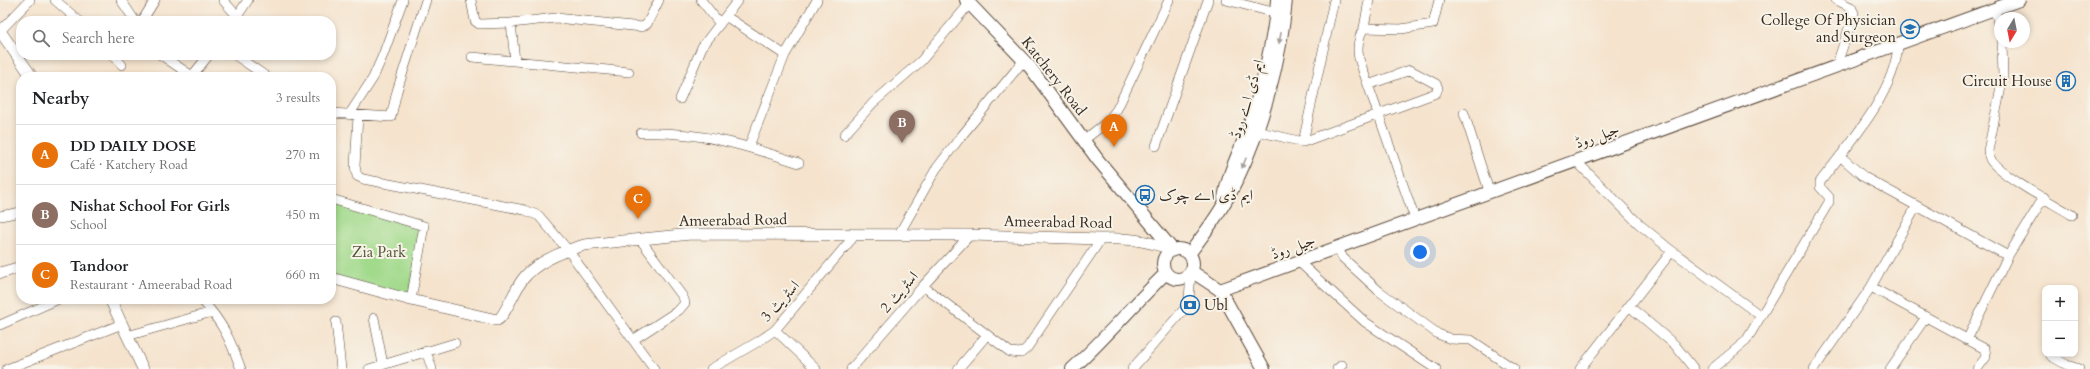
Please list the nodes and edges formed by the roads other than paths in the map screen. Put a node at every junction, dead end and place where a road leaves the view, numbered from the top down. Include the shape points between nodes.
1 (30, 0) edge
2 (55, 0) edge
3 (121, 0) edge
4 (155, 0) edge
5 (223, 0) edge
6 (248, 0) edge
7 (403, 0) edge
8 (426, 0) edge
9 (470, 0) edge
10 (659, 0) edge
11 (702, 0) edge
12 (738, 0) edge
13 (818, 0) edge
14 (1170, 0) edge
15 (1208, 0) edge
16 (1226, 0) edge
17 (1277, 0) edge
18 (1286, 0) edge
19 (1334, 0) edge
20 (1369, 0) edge
21 (1439, 0) edge
22 (1836, 0) edge
23 (2019, 0) edge
24 (968, 2) edge
25 (1995, 9) junction
26 (1996, 12) edge
27 (1276, 13) junction
28 (73, 16) edge
29 (132, 16) edge
30 (145, 16) edge
31 (233, 16) edge
32 (237, 16) edge
33 (724, 20) junction
34 (511, 23) junction
35 (1364, 28) junction
36 (0, 31) edge
37 (1898, 44) junction
38 (2002, 48) edge
39 (16, 54) edge
40 (785, 55) junction
41 (472, 57) dead end
42 (20, 60) edge
43 (118, 60) edge
44 (168, 60) edge
45 (205, 60) edge
46 (242, 60) edge
47 (1024, 60) junction
48 (515, 61) junction
49 (122, 65) dead end
50 (1836, 67) junction
51 (29, 72) edge
52 (185, 72) edge
53 (196, 72) edge
54 (260, 72) edge
55 (629, 72) dead end
56 (1368, 85) junction
57 (680, 98) dead end
58 (1464, 113) dead end
59 (336, 114) edge
60 (1378, 114) junction
61 (353, 116) junction
62 (1257, 131) junction
63 (641, 133) dead end
64 (844, 135) dead end
65 (1084, 140) junction
66 (1303, 142) junction
67 (749, 146) junction
68 (1156, 146) dead end
69 (1840, 156) junction
70 (1576, 161) junction
71 (799, 163) dead end
72 (1489, 191) junction
73 (2044, 197) junction
74 (336, 200) edge
75 (1224, 202) junction
76 (1916, 207) junction
77 (16, 213) edge
78 (2072, 215) dead end
79 (0, 216) edge
80 (1415, 218) junction
81 (899, 234) junction
82 (855, 235) junction
83 (970, 235) junction
84 (640, 239) junction
85 (1101, 239) junction
86 (1337, 247) junction
87 (568, 250) junction
88 (1173, 250) junction
89 (1672, 251) junction
90 (1189, 254) junction
91 (2008, 256) junction
92 (1299, 262) junction
93 (16, 268) edge
94 (1191, 272) junction
95 (0, 273) edge
96 (1166, 273) junction
97 (336, 279) edge
98 (923, 286) junction
99 (1871, 287) junction
100 (1220, 290) junction
101 (411, 300) junction
102 (48, 304) edge
103 (112, 304) edge
104 (205, 304) edge
105 (1629, 306) junction
106 (212, 312) junction
107 (1761, 316) junction
108 (1926, 317) junction
109 (374, 318) dead end
110 (336, 322) dead end
111 (122, 324) junction
112 (0, 325) edge
113 (775, 330) junction
114 (127, 336) junction
115 (986, 336) junction
116 (633, 340) junction
117 (1967, 340) junction
118 (455, 342) dead end
119 (426, 351) junction
120 (2053, 357) edge
121 (383, 364) junction
122 (7, 369) edge
123 (143, 369) edge
124 (241, 369) edge
125 (341, 369) edge
126 (369, 369) edge
127 (432, 369) edge
128 (654, 369) edge
129 (711, 369) edge
130 (816, 369) edge
131 (851, 369) edge
132 (958, 369) edge
133 (1072, 369) edge
134 (1132, 369) edge
135 (1264, 369) edge
136 (1436, 369) edge
137 (1514, 369) edge
138 (1580, 369) edge
139 (1694, 369) edge
140 (1712, 369) edge
141 (1814, 369) edge
142 (1890, 369) edge
143 (1977, 369) edge
144 (2079, 369) edge

1 - 36 street
2 - 28 street
3 - 29 street
4 - 30 street
5 - 31 street
6 - 32 street
7 - 61 street via 383,55
8 - 61 street via 397,91 392,116
9 - 34 street via 477,23
10 - 34 street via 647,24 642,27 556,18
11 - 33 street
12 - 33 street
13 - 40 street
14 - 65 street via 1117,109 1107,122
15 - 68 street
16 - 27 street
17 - 27 main road, ایم ڈی اے روڈ
18 -> 62 main road, ایم ڈی اے روڈ via 1270,91
19 - 66 street
20 - 35 street
21 - 35 street via 1433,24 1401,29
22 - 50 street via 1851,7 1854,13
23 - 25 main road, جیل روڈ
24 - 47 main road, Katchery Road
24 - 64 street via 921,61 873,103
25 - 26 street
25 - 37 main road, جیل روڈ
27 - 75 main road, ایم ڈی اے روڈ via 1260,86 1248,129 1227,180
33 - 40 street
33 - 57 street via 702,47
34 - 48 street
35 - 56 street via 1360,33 1358,49
36 - 39 street
37 - 50 main road, جیل روڈ
37 - 69 street via 1894,68 1886,85 1873,109
38 - 73 street via 2003,77 1988,151 1989,158 1993,164
40 - 67 street
41 - 48 street
42 - 51 street
43 - 49 street
44 - 52 street
45 - 53 street
46 - 54 street
47 - 65 main road, Katchery Road
47 - 81 street via 936,169
48 - 55 street
50 - 70 main road, جیل روڈ
56 - 60 street
56 - 60 street via 1410,70 1436,84 1438,88 1436,92
58 - 72 street
59 - 61 street
60 - 66 street
60 - 80 street
61 - 87 street via 357,176 525,210 539,216
62 - 66 street
62 -> 75 main road, ایم ڈی اے روڈ via 1236,183
63 - 67 street via 699,135
65 - 88 main road, Katchery Road
67 - 71 street
69 - 76 street via 1864,177
69 - 107 street via 1819,185 1829,197 1829,202
70 - 72 main road, جیل روڈ
70 - 89 street via 1639,224
72 - 80 main road, جیل روڈ
73 - 78 street
73 - 91 street
74 - 101 street via 424,226
75 - 90 main road, ایم ڈی اے روڈ
76 - 91 street
76 - 99 street
77 - 79 street
80 - 86 main road, جیل روڈ
81 - 82 street, Ameerabad Road
81 - 83 street, Ameerabad Road
82 - 84 street, Ameerabad Road via 691,234
82 - 113 street, اسٹریٹ 3
83 - 85 street, Ameerabad Road
83 - 98 street, اسٹریٹ 2
84 - 87 street, Ameerabad Road via 584,245
84 - 116 street via 685,303 679,310
85 - 88 street, Ameerabad Road via 1144,240
85 - 115 street via 1024,351 1010,352
86 - 92 main road, جیل روڈ
86 - 137 street via 1343,258 1379,291 1438,334 1451,339 1471,340
87 - 101 street, Ameerabad Road via 538,266 524,277 498,319
87 - 116 street
88 - 90 main road via 1180,249
88 - 96 main road via 1164,258 1163,266
89 - 105 street
89 - 107 street
90 - 94 main road via 1193,261
91 - 117 street
92 - 100 main road, جیل روڈ
92 - 136 street via 1365,322
93 - 95 street
94 - 96 main road via 1180,278
94 - 100 main road
94 - 134 street via 1186,307
96 - 133 main road
97 - 101 street, Ameerabad Road
98 - 115 street
98 - 131 street, اسٹریٹ 2
99 - 108 street
99 - 141 street
100 - 135 main road
102 - 112 street
103 - 111 street
104 - 106 street
105 - 138 street
105 - 139 street via 1675,345
106 - 114 street
106 - 124 street via 231,341
107 - 140 street via 1746,341
108 - 117 street
108 - 142 street
109 - 121 street
110 - 125 street
111 - 114 street
111 - 122 street
113 - 129 street, اسٹریٹ 3
113 - 130 street
114 - 123 street
115 - 132 street
116 - 128 street
117 - 143 street via 1986,350 1987,353
118 - 119 street
119 - 121 street
119 - 127 street
120 - 144 street
121 - 126 street

